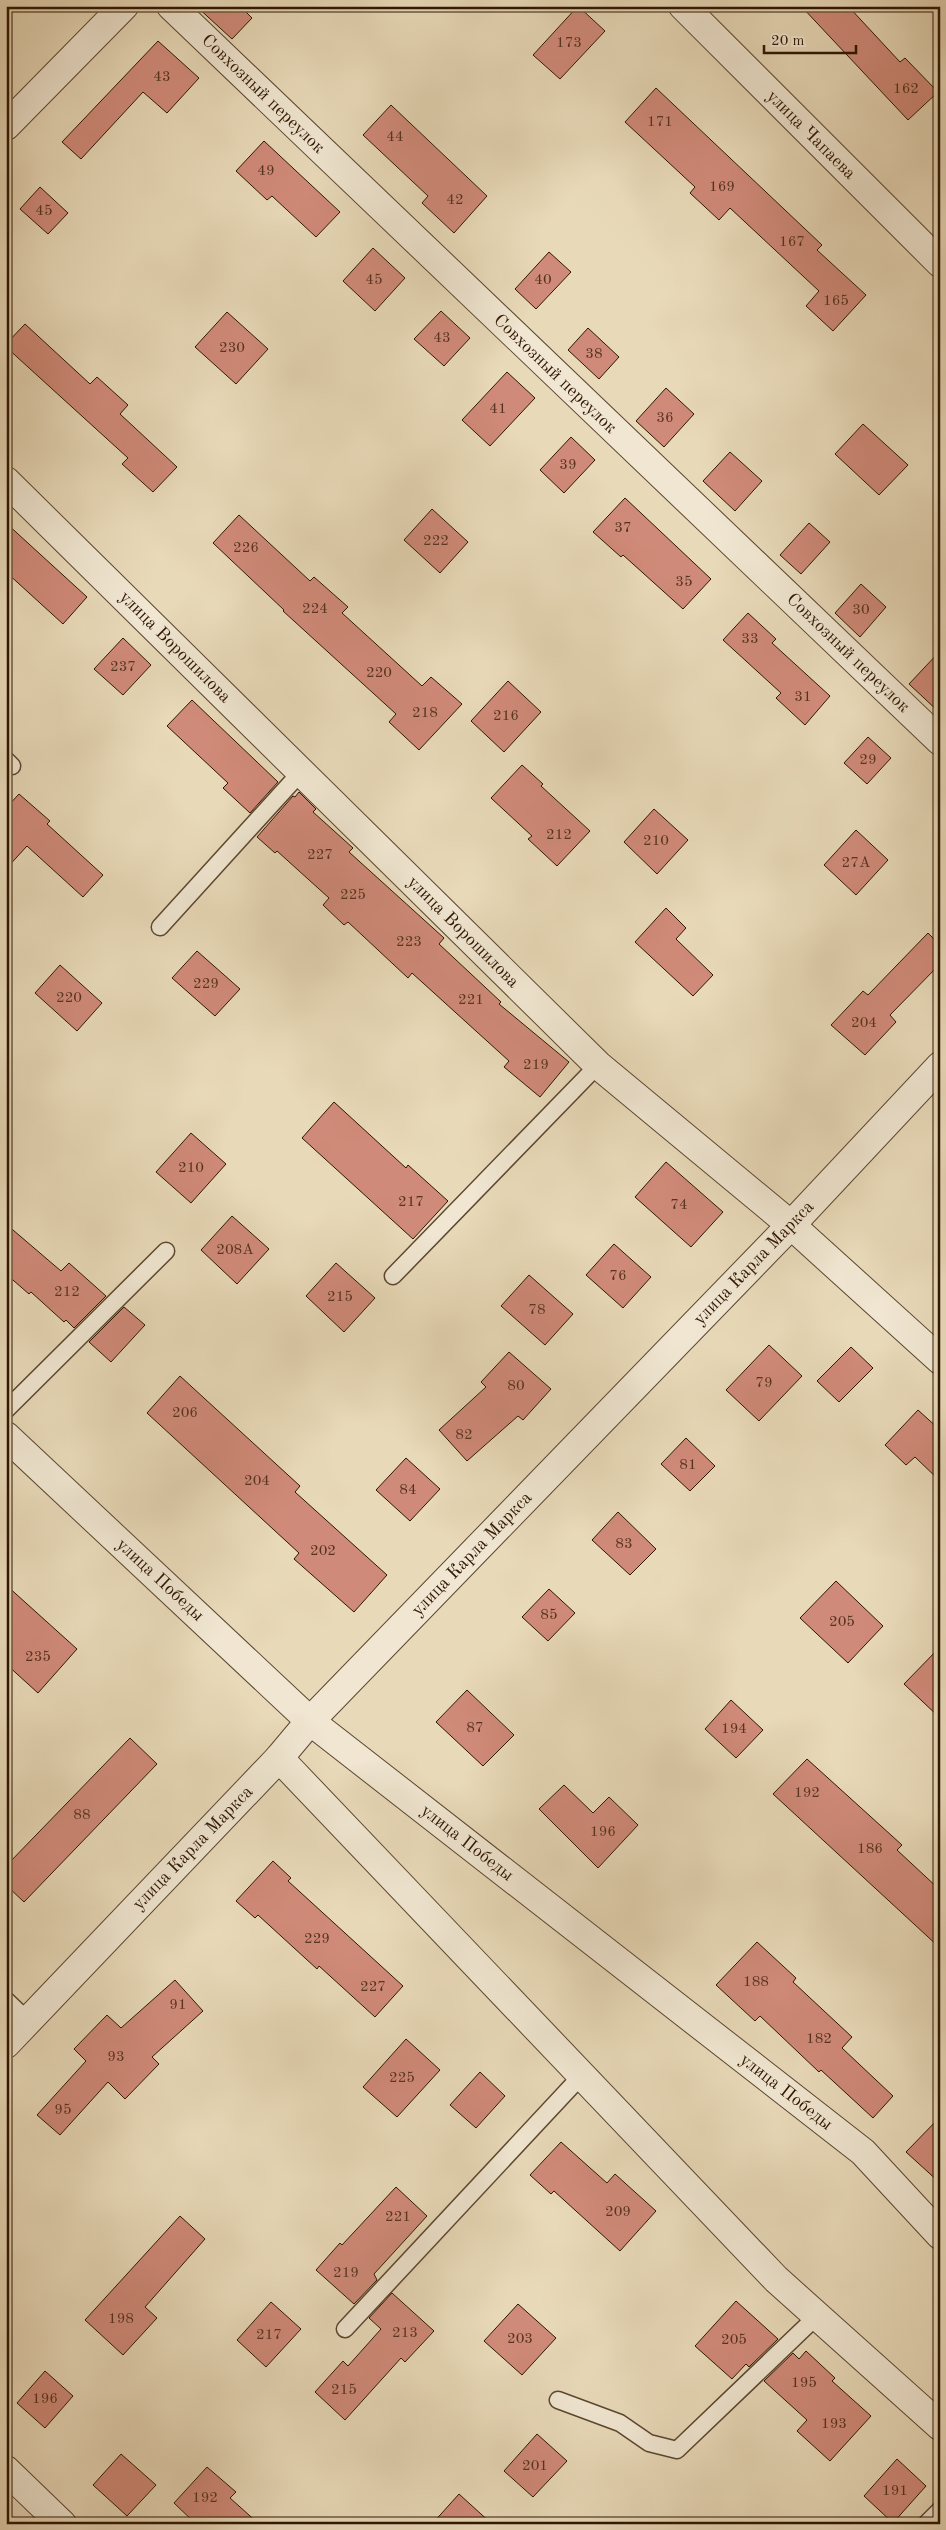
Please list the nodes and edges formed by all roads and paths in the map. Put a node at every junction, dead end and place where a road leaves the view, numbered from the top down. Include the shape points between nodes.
1 (171, 6) edge
2 (683, 6) edge
3 (114, 10) edge
4 (6, 126) edge
5 (940, 263) edge
6 (6, 481) edge
7 (940, 741) edge
8 (301, 772) junction
9 (160, 927) dead end
10 (598, 1065) junction
11 (940, 1066) edge
12 (791, 1225) junction
13 (166, 1251) dead end
14 (393, 1276) dead end
15 (940, 1360) edge
16 (6, 1410) edge
17 (6, 1436) edge
18 (310, 1721) junction
19 (279, 1758) junction
20 (6, 2000) edge
21 (28, 2021) junction
22 (6, 2044) edge
23 (582, 2075) junction
24 (940, 2236) edge
25 (817, 2316) junction
26 (345, 2329) dead end
27 (558, 2400) dead end
28 (940, 2426) edge
29 (6, 2470) edge
30 (940, 2510) edge
31 (62, 2524) edge
32 (926, 2524) edge

1 - 7 street, Совхозный переулок
2 - 5 street, улица Чапаева
3 - 4 street
6 - 8 street, улица Ворошилова
8 - 9 lane
8 - 10 street, улица Ворошилова
10 - 12 street, улица Ворошилова
10 - 14 lane
11 - 12 street, улица Карла Маркса
12 - 15 street, улица Ворошилова
12 - 18 street, улица Карла Маркса
13 - 16 lane
17 - 18 street, улица Победы
18 - 19 street, улица Карла Маркса
18 - 24 street, улица Победы via 863,2152
19 - 21 street, улица Карла Маркса
19 - 23 street
20 - 21 lane
21 - 22 street, улица Карла Маркса
23 - 25 street via 776,2279
23 - 26 lane
25 - 27 lane via 677,2450 649,2442 620,2423
25 - 28 street
29 - 31 street
30 - 32 lane

